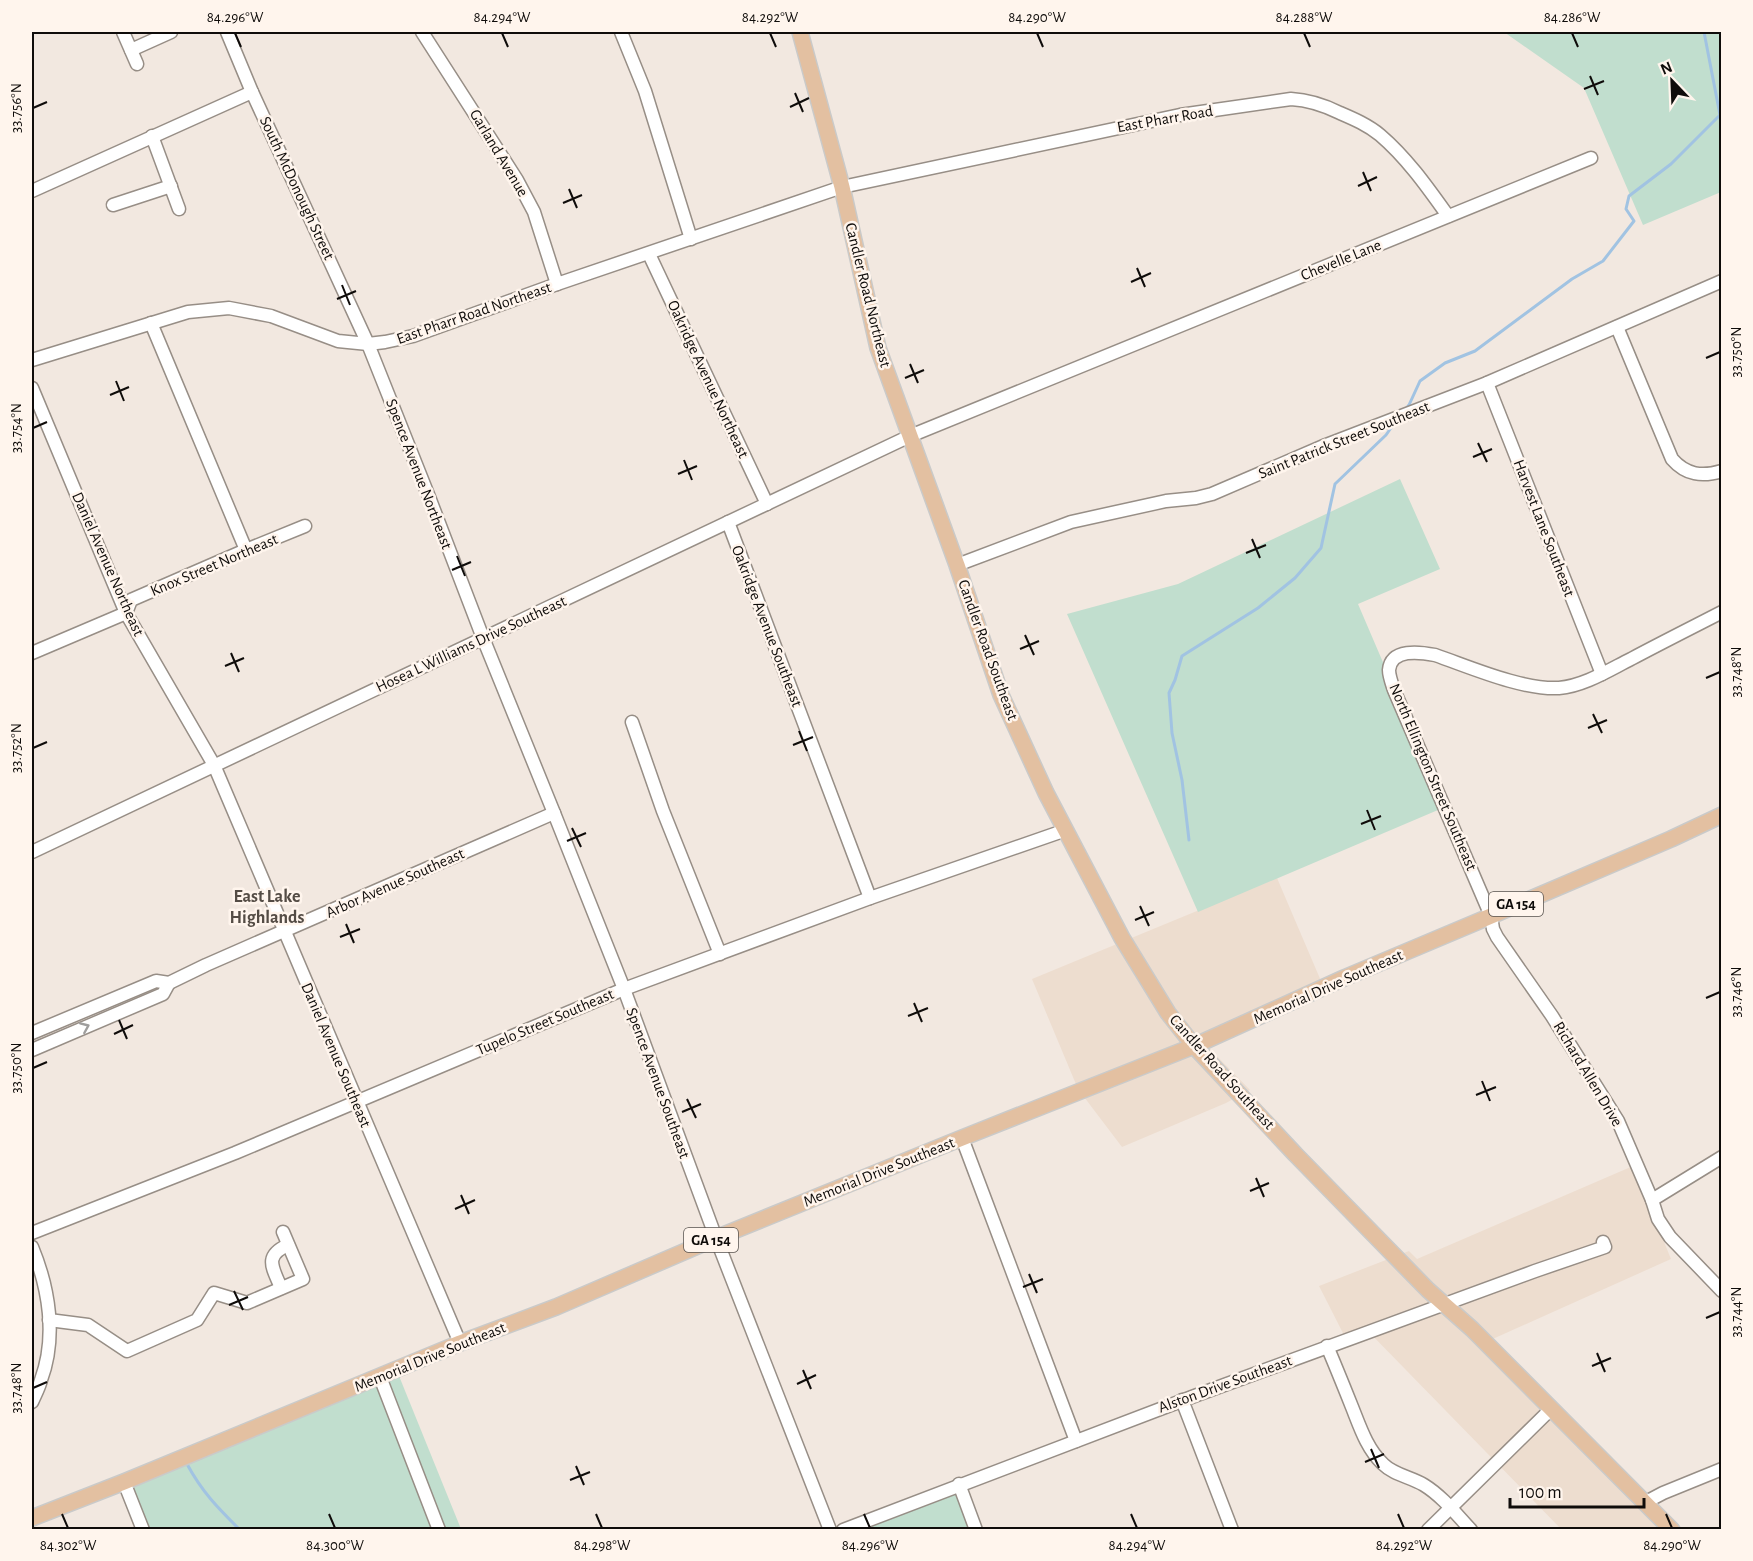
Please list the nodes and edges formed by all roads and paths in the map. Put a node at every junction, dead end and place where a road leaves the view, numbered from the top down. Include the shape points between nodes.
1 (123, 32) edge
2 (171, 32) edge
3 (227, 32) edge
4 (422, 32) edge
5 (621, 32) edge
6 (800, 32) edge
7 (131, 50) junction
8 (137, 64) dead end
9 (252, 92) junction
10 (152, 136) junction
11 (1591, 158) dead end
12 (171, 186) junction
13 (842, 187) junction
14 (32, 191) edge
15 (113, 205) dead end
16 (179, 209) dead end
17 (1448, 216) junction
18 (692, 239) junction
19 (649, 254) junction
20 (1722, 281) edge
21 (557, 284) junction
22 (151, 323) junction
23 (1617, 327) junction
24 (368, 344) junction
25 (32, 360) edge
26 (1487, 383) junction
27 (32, 388) edge
28 (910, 436) junction
29 (1722, 471) edge
30 (767, 504) junction
31 (728, 522) junction
32 (306, 526) dead end
33 (246, 550) junction
34 (957, 565) junction
35 (1722, 612) edge
36 (126, 613) junction
37 (483, 638) junction
38 (32, 653) edge
39 (1602, 674) junction
40 (632, 722) dead end
41 (214, 765) junction
42 (554, 813) junction
43 (1722, 814) edge
44 (1066, 830) junction
45 (32, 852) edge
46 (870, 898) junction
47 (1491, 916) junction
48 (284, 932) junction
49 (720, 954) junction
50 (169, 983) junction
51 (624, 989) junction
52 (32, 1033) edge
53 (1194, 1046) junction
54 (32, 1050) edge
55 (356, 1102) junction
56 (962, 1138) junction
57 (1722, 1157) edge
58 (1652, 1200) junction
59 (283, 1232) dead end
60 (32, 1233) edge
61 (716, 1238) junction
62 (1603, 1242) dead end
63 (288, 1245) junction
64 (32, 1246) edge
65 (281, 1288) junction
66 (1722, 1291) edge
67 (1443, 1305) junction
68 (50, 1320) junction
69 (460, 1344) junction
70 (1327, 1346) junction
71 (380, 1377) junction
72 (1182, 1400) junction
73 (32, 1402) edge
74 (1551, 1409) junction
75 (1077, 1441) junction
76 (1722, 1469) edge
77 (124, 1482) junction
78 (959, 1484) junction
79 (1646, 1502) junction
80 (1450, 1508) junction
81 (32, 1518) edge
82 (143, 1530) edge
83 (439, 1530) edge
84 (830, 1530) edge
85 (843, 1530) edge
86 (976, 1530) edge
87 (1232, 1530) edge
88 (1428, 1530) edge
89 (1471, 1530) edge
90 (1672, 1530) edge

1 - 7 street
2 - 7 street
3 - 9 street, South McDonough Street
4 - 21 street, Garland Avenue via 517,180 534,212
5 - 18 street via 645,91
6 - 13 main road, Candler Road Northeast
7 - 8 street
9 - 10 street
9 - 24 street, South McDonough Street
10 - 12 street
10 - 14 street
11 - 17 street, Chevelle Lane
12 - 15 street
12 - 16 street
13 - 17 street, East Pharr Road via 1180,115 1291,99 1307,100 1379,134
13 - 18 street, East Pharr Road Northeast
13 - 28 main road, Candler Road Northeast via 878,348
17 - 28 street, Chevelle Lane
18 - 19 street, East Pharr Road Northeast
19 - 21 street, East Pharr Road Northeast
19 - 30 street, Oakridge Avenue Northeast
20 - 23 street, Saint Patrick Street Southeast
21 - 24 street, East Pharr Road Northeast via 413,336
22 - 24 street, East Pharr Road Northeast via 188,312 228,308 271,316 338,341
22 - 25 street, East Pharr Road Northeast
22 - 33 street
23 - 26 street, Saint Patrick Street Southeast
23 - 29 street via 1672,459 1695,475
24 - 37 street, Spence Avenue Northeast
26 - 34 street, Saint Patrick Street Southeast via 1212,494 1071,522
26 - 39 street, Harvest Lane Southeast
27 - 36 street, Daniel Avenue Northeast
28 - 30 street, Hosea L Williams Drive Southeast
28 - 34 main road, Candler Road Southeast
30 - 31 street, Hosea L Williams Drive Southeast
31 - 37 street, Hosea L Williams Drive Southeast
31 - 46 street, Oakridge Avenue Southeast
32 - 33 street, Knox Street Northeast
33 - 36 street, Knox Street Northeast via 130,600
34 - 44 main road, Candler Road Southeast via 1001,695
35 - 39 street
36 - 38 street, Knox Street Northeast
36 - 41 street, Daniel Avenue Northeast
37 - 41 street, Hosea L Williams Drive Southeast
37 - 42 street, Spence Avenue Southeast
39 - 47 street, North Ellington Street Southeast via 1574,686 1545,688 1435,655 1404,653 1391,663 1394,690
40 - 49 street
41 - 45 street, Hosea L Williams Drive Southeast
41 - 48 street, Daniel Avenue Southeast
42 - 48 street, Arbor Avenue Southeast
42 - 51 street, Spence Avenue Southeast
43 - 47 main road, Memorial Drive Southeast / GA 154
44 - 46 street, Tupelo Street Southeast
44 - 53 main road, Candler Road Southeast via 1122,938 1168,1013
46 - 49 street, Tupelo Street Southeast
47 - 53 main road, Memorial Drive Southeast / GA 154
47 - 58 street, Richard Allen Drive via 1497,937 1618,1121
48 - 50 street, Arbor Avenue Southeast
48 - 55 street, Daniel Avenue Southeast
49 - 51 street, Tupelo Street Southeast
50 - 52 street, Arbor Avenue Southeast via 156,981
54 -> 50 street, Arbor Avenue Southeast via 164,994
51 - 55 street, Tupelo Street Southeast
51 - 61 street, Spence Avenue Southeast
53 - 56 main road, Memorial Drive Southeast / GA 154
53 - 67 main road, Candler Road Southeast
55 - 60 street, Tupelo Street Southeast
55 - 69 street, Daniel Avenue Southeast
56 - 61 main road, Memorial Drive Southeast / GA 154
56 - 75 street
57 - 58 street
58 - 66 street, Richard Allen Drive via 1670,1237
59 - 63 street
61 - 69 main road, Memorial Drive Southeast / GA 154
61 - 84 street, Spence Avenue Southeast
62 - 67 street, Alston Drive Southeast via 1605,1247
63 - 65 street via 276,1250 273,1256
63 - 65 street via 303,1279
64 - 68 street via 46,1288
65 - 68 street via 247,1303 214,1293 197,1320 127,1351 88,1325
67 - 70 street, Alston Drive Southeast
67 - 74 main road, Candler Road Southeast
68 - 73 street via 42,1379
69 - 71 main road, Memorial Drive Southeast / GA 154
70 - 72 street, Alston Drive Southeast
70 - 80 street via 1374,1455 1390,1469 1431,1489
71 - 77 main road, Memorial Drive Southeast / GA 154
71 - 83 street
72 - 75 street, Alston Drive Southeast
72 - 87 street
74 - 79 main road, Candler Road Southeast
74 - 80 street
75 - 78 street, Alston Drive Southeast
76 - 79 street
77 - 81 main road, Memorial Drive Southeast / GA 154
77 - 82 street
78 - 85 street, Alston Drive Southeast
78 - 86 street
79 - 90 main road, Candler Road Southeast
80 - 88 street
80 - 89 street

